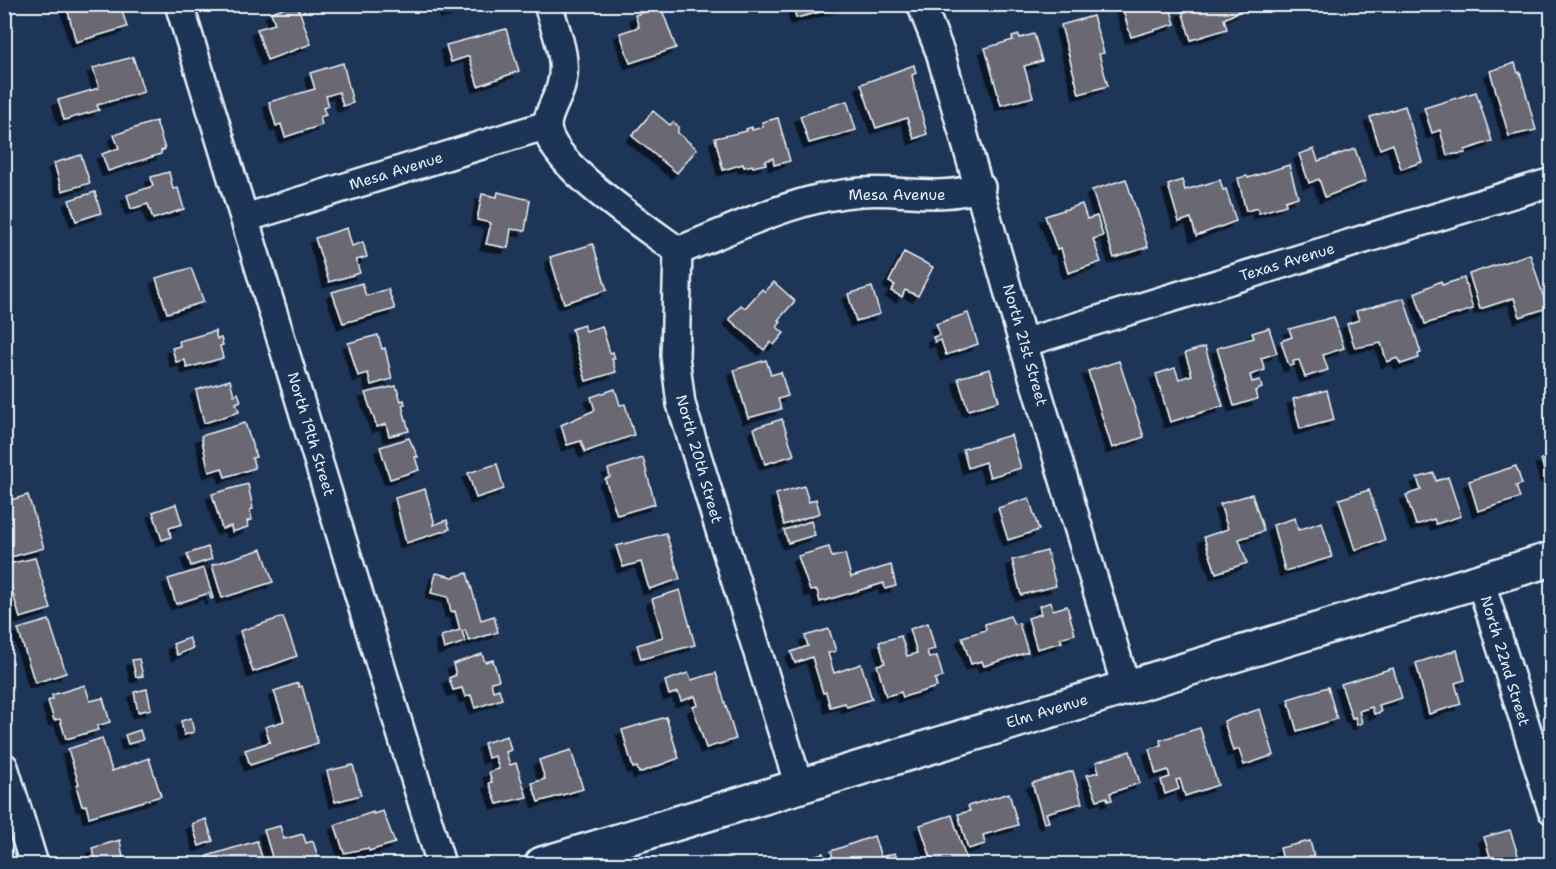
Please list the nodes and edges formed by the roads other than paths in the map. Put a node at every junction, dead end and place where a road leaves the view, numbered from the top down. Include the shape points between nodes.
1 (179, 4) edge
2 (548, 4) edge
3 (921, 4) edge
4 (547, 125) junction
5 (1551, 182) edge
6 (981, 187) junction
7 (245, 218) junction
8 (678, 251) junction
9 (1023, 343) junction
10 (1551, 559) edge
11 (1480, 580) junction
12 (1126, 687) junction
13 (4, 766) edge
14 (799, 786) junction
15 (1551, 810) edge
16 (34, 864) edge
17 (441, 864) edge
18 (542, 864) edge

1 - 7 street, North 19th Street
2 - 4 street via 564,68
3 - 6 street, North 21st Street via 940,52
4 - 7 street, Mesa Avenue
4 - 8 street via 552,141 569,164 596,191
5 - 9 street, Texas Avenue
6 - 8 street, Mesa Avenue via 946,196 862,192 827,197
6 - 9 street, North 21st Street
7 - 17 street, North 19th Street
8 - 14 street, North 20th Street via 675,356 681,404
9 - 12 street, North 21st Street
10 - 11 street, Elm Avenue
11 - 12 street, Elm Avenue
11 - 15 street, North 22nd Street
12 - 14 street, Elm Avenue
13 - 16 street
14 - 18 street, Elm Avenue

